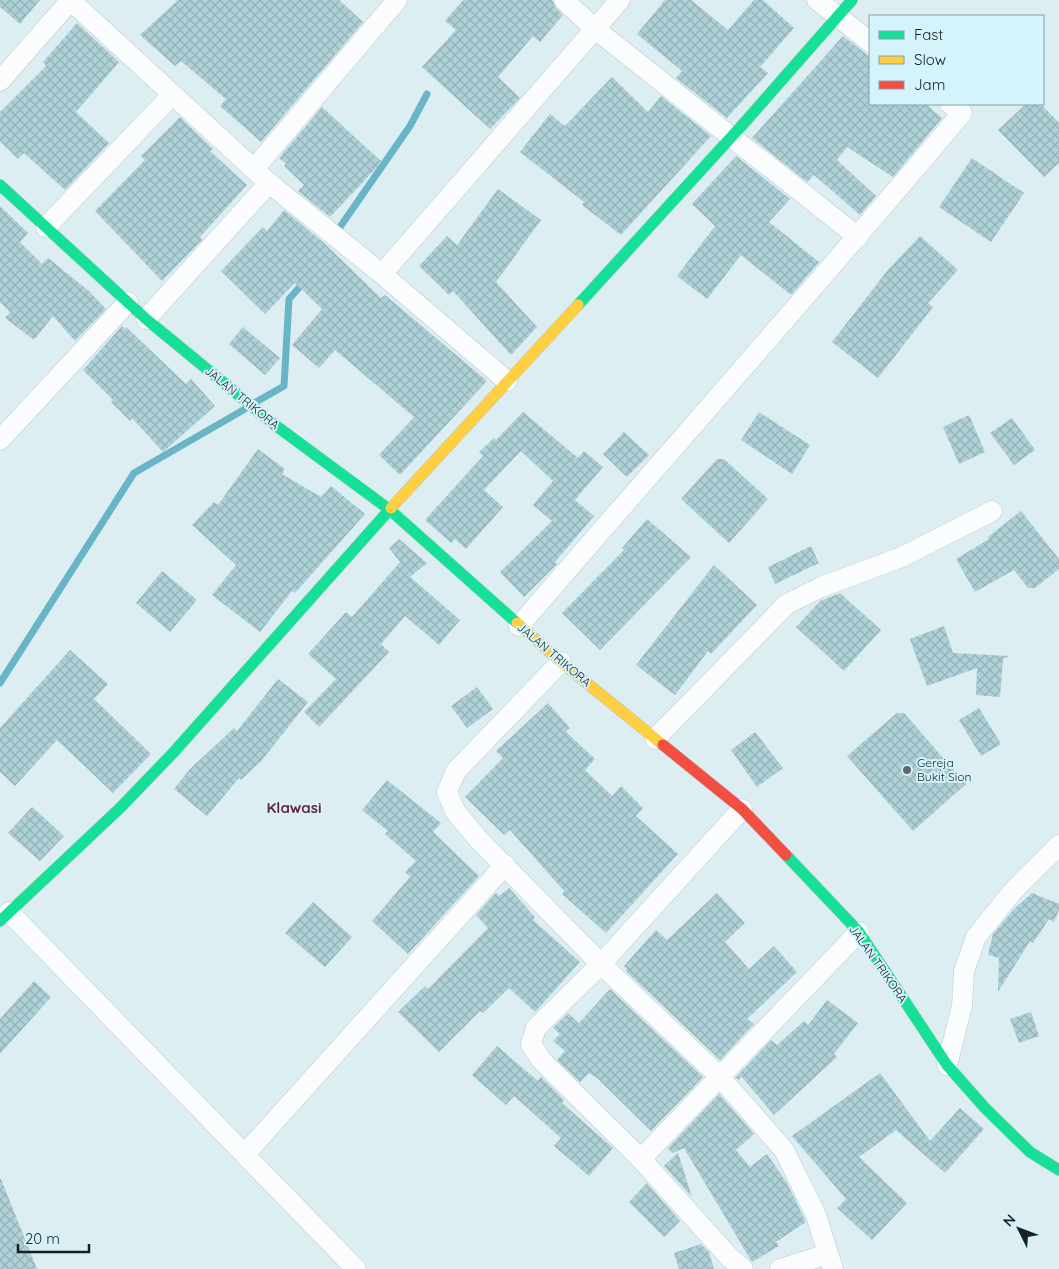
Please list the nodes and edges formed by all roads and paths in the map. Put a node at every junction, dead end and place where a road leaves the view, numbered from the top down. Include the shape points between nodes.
1 (71, 0) edge
2 (397, 0) edge
3 (564, 0) edge
4 (620, 0) edge
5 (817, 0) edge
6 (852, 0) edge
7 (837, 17) junction
8 (595, 28) junction
9 (869, 41) edge
10 (0, 81) edge
11 (172, 95) junction
12 (952, 105) edge
13 (731, 138) junction
14 (254, 169) junction
15 (269, 183) junction
16 (0, 185) edge
17 (46, 227) junction
18 (858, 237) junction
19 (382, 274) junction
20 (128, 302) junction
21 (146, 319) junction
22 (507, 381) junction
23 (0, 440) edge
24 (390, 510) junction
25 (992, 511) dead end
26 (519, 626) junction
27 (561, 662) junction
28 (655, 739) junction
29 (742, 809) junction
30 (1059, 845) edge
31 (505, 865) junction
32 (11, 918) edge
33 (859, 932) junction
34 (601, 964) junction
35 (948, 1065) junction
36 (719, 1076) junction
37 (245, 1154) junction
38 (642, 1159) junction
39 (1059, 1170) edge
40 (831, 1261) edge
41 (356, 1269) edge
42 (743, 1269) edge
43 (780, 1269) edge

1 - 10 street
1 - 11 street
2 - 14 street
3 - 8 street
4 - 8 street
5 - 7 street
6 - 7 street
7 - 9 street
7 - 13 street
8 - 13 street
8 - 19 street
11 - 14 street
11 - 17 street
12 - 18 street via 962,112
13 - 18 street
13 - 22 street
14 - 15 street
15 - 19 street
15 - 21 street
16 - 17 street, JALAN TRIKORA
17 - 20 street, JALAN TRIKORA
18 - 26 street
19 - 22 street
20 - 21 street, JALAN TRIKORA
20 - 23 street
21 - 24 street, JALAN TRIKORA via 274,424
22 - 24 street
24 - 26 street, JALAN TRIKORA
24 - 32 street via 264,653
25 - 28 street via 902,557 821,587 787,604
26 - 27 street, JALAN TRIKORA
27 - 28 street, JALAN TRIKORA
27 - 31 street via 456,770 447,792 454,811
28 - 29 street, JALAN TRIKORA
29 - 33 street, JALAN TRIKORA
29 - 34 street
30 - 35 street via 1013,891 976,937 964,971 962,1006
31 - 34 street
31 - 37 street
32 - 37 street
33 - 35 street, JALAN TRIKORA
33 - 36 street
34 - 36 street
34 - 38 street via 536,1028 531,1044 542,1061
35 - 39 street, JALAN TRIKORA via 985,1108 1030,1152
36 - 38 street
36 - 40 street via 784,1150 813,1208
37 - 41 street
38 - 42 street
40 - 43 street

